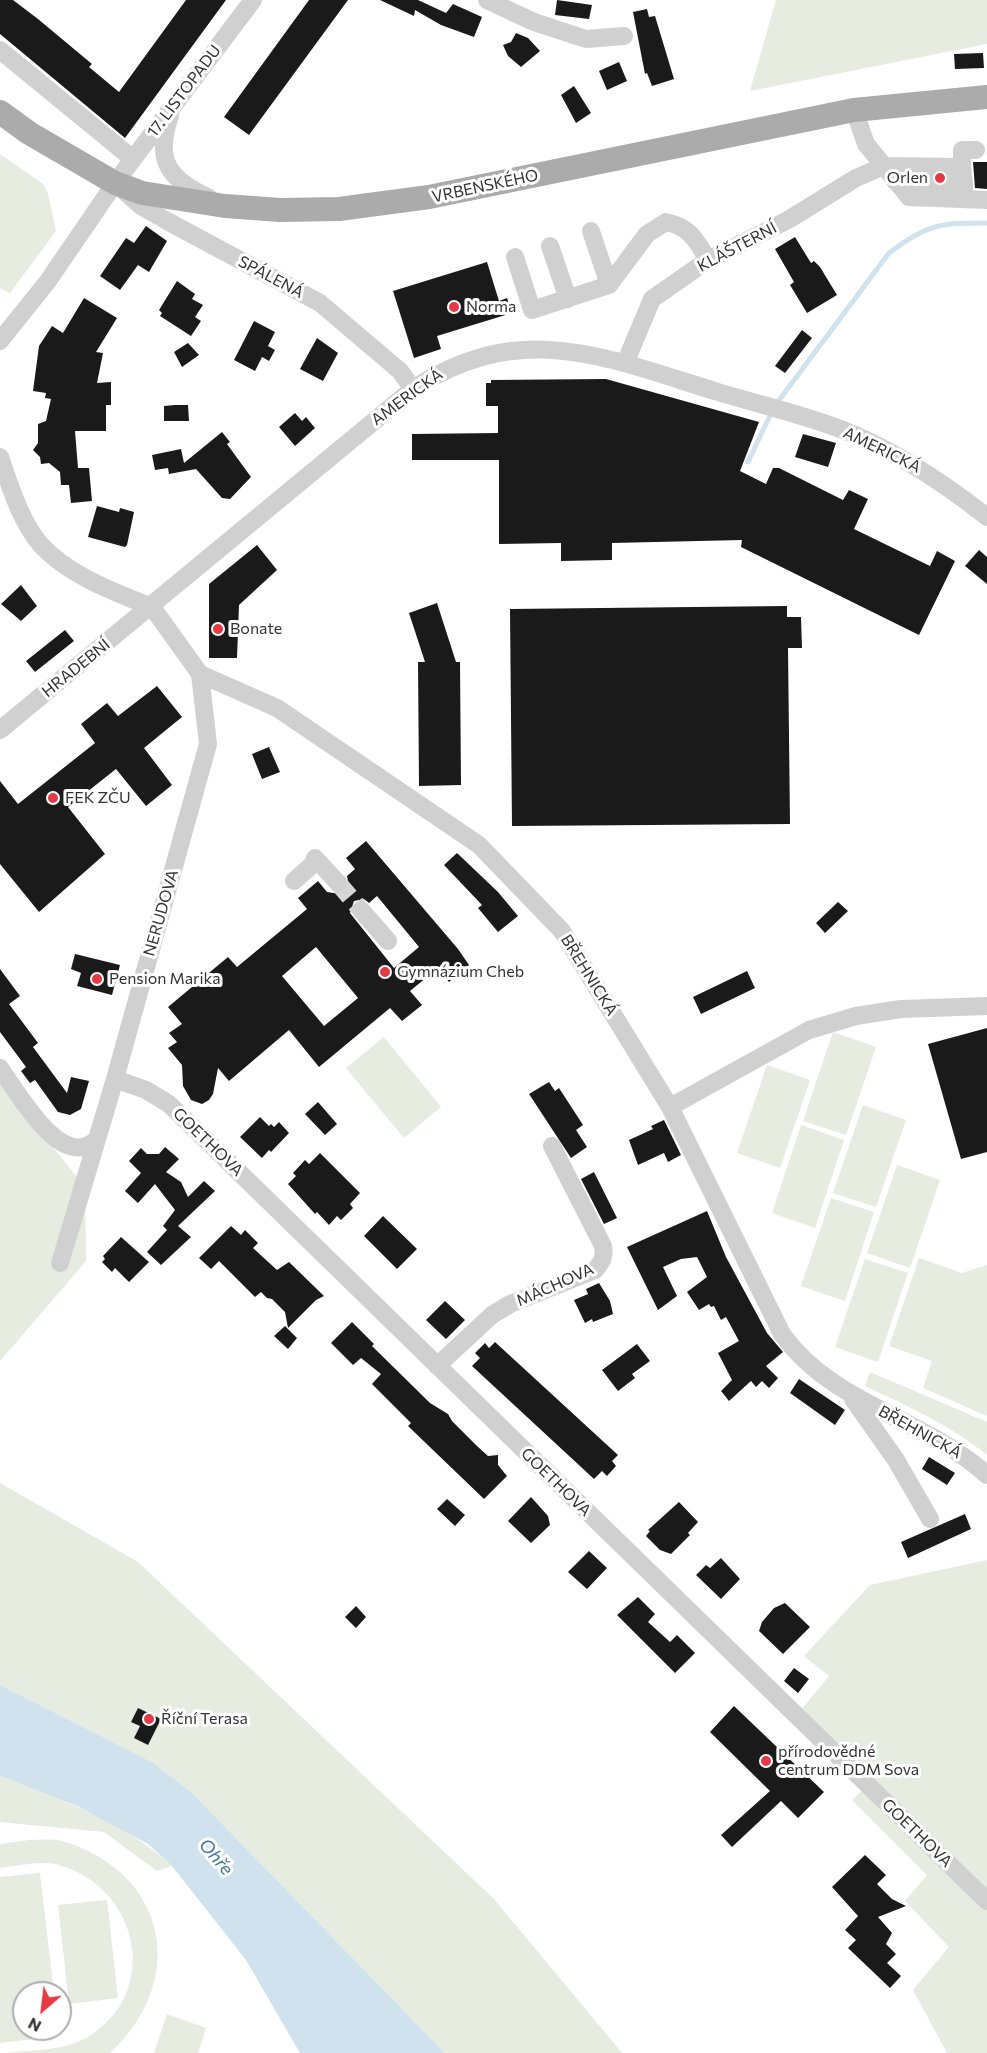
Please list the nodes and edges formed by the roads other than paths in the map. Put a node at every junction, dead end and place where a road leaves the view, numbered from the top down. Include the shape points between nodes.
1 (253, 0) edge
2 (487, 0) edge
3 (624, 36) dead end
4 (0, 50) edge
5 (987, 97) edge
6 (178, 99) junction
7 (854, 110) junction
8 (0, 112) edge
9 (976, 150) dead end
10 (133, 159) junction
11 (884, 166) junction
12 (115, 183) junction
13 (964, 183) junction
14 (987, 200) edge
15 (224, 206) junction
16 (591, 231) dead end
17 (550, 246) dead end
18 (515, 257) dead end
19 (708, 260) junction
20 (609, 285) junction
21 (568, 299) junction
22 (0, 341) edge
23 (626, 361) junction
24 (413, 389) junction
25 (0, 457) edge
26 (987, 517) edge
27 (152, 607) junction
28 (200, 674) junction
29 (0, 730) edge
30 (294, 881) dead end
31 (338, 883) tunnel mouth
32 (361, 910) tunnel mouth
33 (388, 941) dead end
34 (987, 1006) edge
35 (0, 1068) edge
36 (115, 1079) junction
37 (670, 1107) junction
38 (96, 1139) junction
39 (552, 1146) dead end
40 (60, 1263) dead end
41 (436, 1366) junction
42 (850, 1395) junction
43 (987, 1475) edge
44 (930, 1519) dead end
45 (987, 1901) edge

1 - 6 street, 17. LISTOPADU
2 - 3 street via 534,22 586,39
4 - 10 street
5 - 7 main road, VRBENSKÉHO
6 - 10 street, 17. LISTOPADU
6 - 15 street via 164,141 167,162 184,186
7 - 11 street via 866,144
7 - 15 main road, VRBENSKÉHO via 429,197 339,209
8 - 12 main road, VRBENSKÉHO
9 - 13 street via 962,150
10 - 12 street, 17. LISTOPADU
11 - 13 street
11 - 13 street via 895,181
11 - 19 street, KLÁŠTERNÍ
12 - 15 main road, VRBENSKÉHO via 179,201
12 - 22 street via 48,281
12 - 24 street, SPÁLENÁ via 141,206 320,303 400,371
13 - 14 street
16 - 20 street
17 - 21 street
18 - 21 street via 532,310
19 - 20 street via 689,231 666,222 647,234
19 - 23 street, KLÁŠTERNÍ via 652,299
20 - 21 street
23 - 24 street, AMERICKÁ via 560,350 516,351 470,359 442,370
23 - 26 street, AMERICKÁ via 847,431 937,479
24 - 27 street, AMERICKÁ
25 - 27 street via 13,493 40,544 60,562 113,592
27 - 28 street, NERUDOVA
27 - 29 street, HRADEBNÍ
28 - 36 street, NERUDOVA via 207,744
28 - 37 street, BŘEHNICKÁ via 277,708 479,845 562,931
30 - 31 street via 315,858
32 - 33 street
34 - 37 street via 901,1009 856,1016 809,1030
35 - 38 street via 46,1133 80,1148
36 - 38 street, NERUDOVA
36 - 41 street, GOETHOVA via 146,1090 169,1104
37 - 42 street, BŘEHNICKÁ via 782,1334 797,1356
38 - 40 street, NERUDOVA
39 - 41 street, MÁCHOVA via 603,1246 601,1264 492,1315
41 - 45 street, GOETHOVA
42 - 43 street, BŘEHNICKÁ via 940,1440
42 - 44 street, BŘEHNICKÁ via 896,1460

